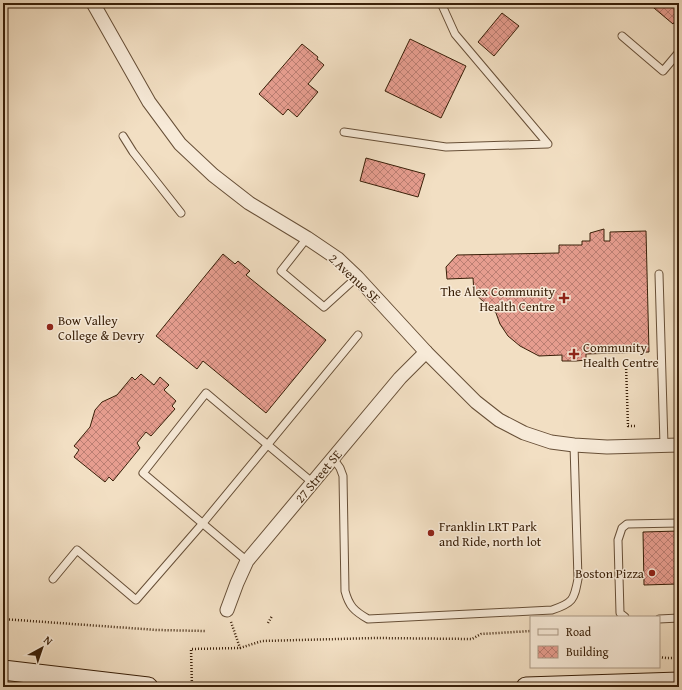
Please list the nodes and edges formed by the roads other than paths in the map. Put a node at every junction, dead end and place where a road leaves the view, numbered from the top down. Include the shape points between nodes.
1 (93, 3) edge
2 (441, 3) edge
3 (622, 36) dead end
4 (679, 52) edge
5 (344, 132) dead end
6 (122, 136) dead end
7 (181, 213) dead end
8 (307, 238) junction
9 (659, 274) dead end
10 (357, 277) junction
11 (358, 335) dead end
12 (426, 352) junction
13 (267, 445) junction
14 (574, 445) junction
15 (664, 445) junction
16 (679, 445) edge
17 (333, 458) junction
18 (313, 483) junction
19 (203, 523) junction
20 (679, 523) edge
21 (247, 561) junction
22 (53, 579) dead end
23 (227, 610) dead end
24 (624, 616) edge
25 (679, 618) edge
26 (660, 619) edge
27 (3, 670) edge
28 (679, 682) edge
29 (148, 687) edge
30 (526, 687) edge

1 - 8 street, 2 Avenue SE via 149,102 180,144 213,175 249,203
2 - 5 lane via 455,34 548,144 446,148
3 - 4 lane via 663,71
6 - 7 lane
8 - 10 street, 2 Avenue SE via 338,259
8 - 10 lane via 281,271 324,307
9 - 15 lane
10 - 12 street, 2 Avenue SE
11 - 13 lane
12 - 14 street, 2 Avenue SE via 476,402 499,420 524,433 551,442
12 - 17 street, 27 Street SE via 400,378
13 - 18 lane
13 - 19 lane
13 - 19 lane via 206,393 143,473
14 - 15 street, 2 Avenue SE
14 - 17 lane via 578,579 574,597 565,606 552,610 368,619 356,612 348,602 345,590 343,476
15 - 16 street, 2 Avenue SE
17 - 18 street, 27 Street SE
18 - 21 street, 27 Street SE
19 - 21 lane
19 - 22 lane via 136,600 77,550
20 - 24 lane via 627,524 622,528 618,540 620,613
21 - 23 street, 27 Street SE
25 - 26 lane
27 - 29 main road
28 - 30 main road

